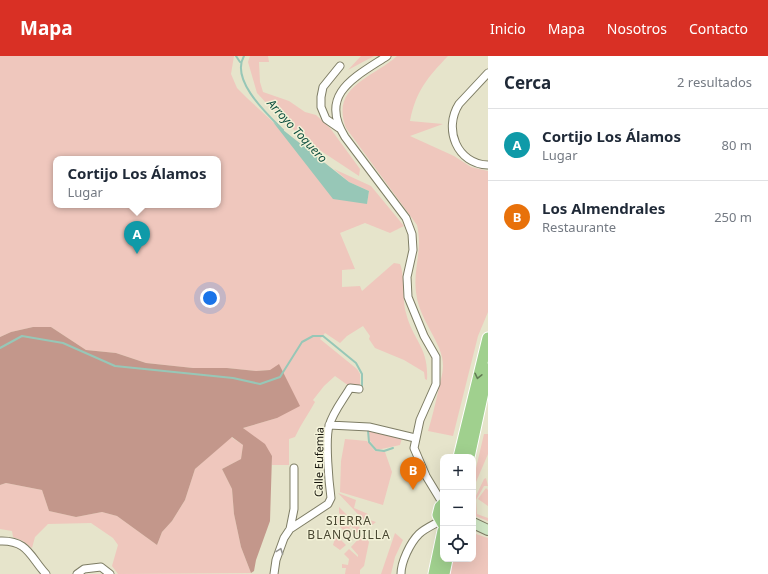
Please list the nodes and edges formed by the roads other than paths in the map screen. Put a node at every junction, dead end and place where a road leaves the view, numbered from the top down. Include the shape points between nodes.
1 (387, 56) edge
2 (340, 66) dead end
3 (488, 73) edge
4 (339, 128) junction
5 (488, 165) edge
6 (488, 338) edge
7 (488, 369) edge
8 (359, 389) dead end
9 (329, 425) junction
10 (415, 438) junction
11 (460, 454) edge
12 (470, 454) edge
13 (294, 468) dead end
14 (440, 499) edge
15 (440, 508) edge
16 (440, 518) edge
17 (476, 525) edge
18 (440, 526) edge
19 (442, 526) edge
20 (290, 529) junction
21 (488, 530) edge
22 (0, 541) edge
23 (446, 562) edge
24 (46, 574) edge
25 (77, 574) edge
26 (110, 574) edge
27 (274, 574) edge
28 (401, 574) edge
29 (434, 574) edge
30 (444, 574) edge

1 - 4 street via 358,74 341,92 335,112
2 - 4 street via 323,87 321,96 321,107 326,119
3 - 5 street via 459,104 451,125 452,134 462,154 482,165
4 - 10 street via 406,218 412,234 413,250 407,277 408,297 436,357 436,384
6 -> 11 main road
7 - 12 main road
8 - 9 street, Calle Eufemia via 350,388
9 - 10 street via 369,427
9 - 20 street, Calle Eufemia via 328,486 331,498 328,504
10 - 14 street via 414,453
13 - 20 street via 294,509
15 - 16 main road
17 - 21 main road
18 - 28 street via 419,534 411,545
19 - 29 main road
27 -> 20 street via 279,553
22 - 24 street via 10,541 28,550
23 - 30 main road
25 - 26 street via 84,569 101,567

